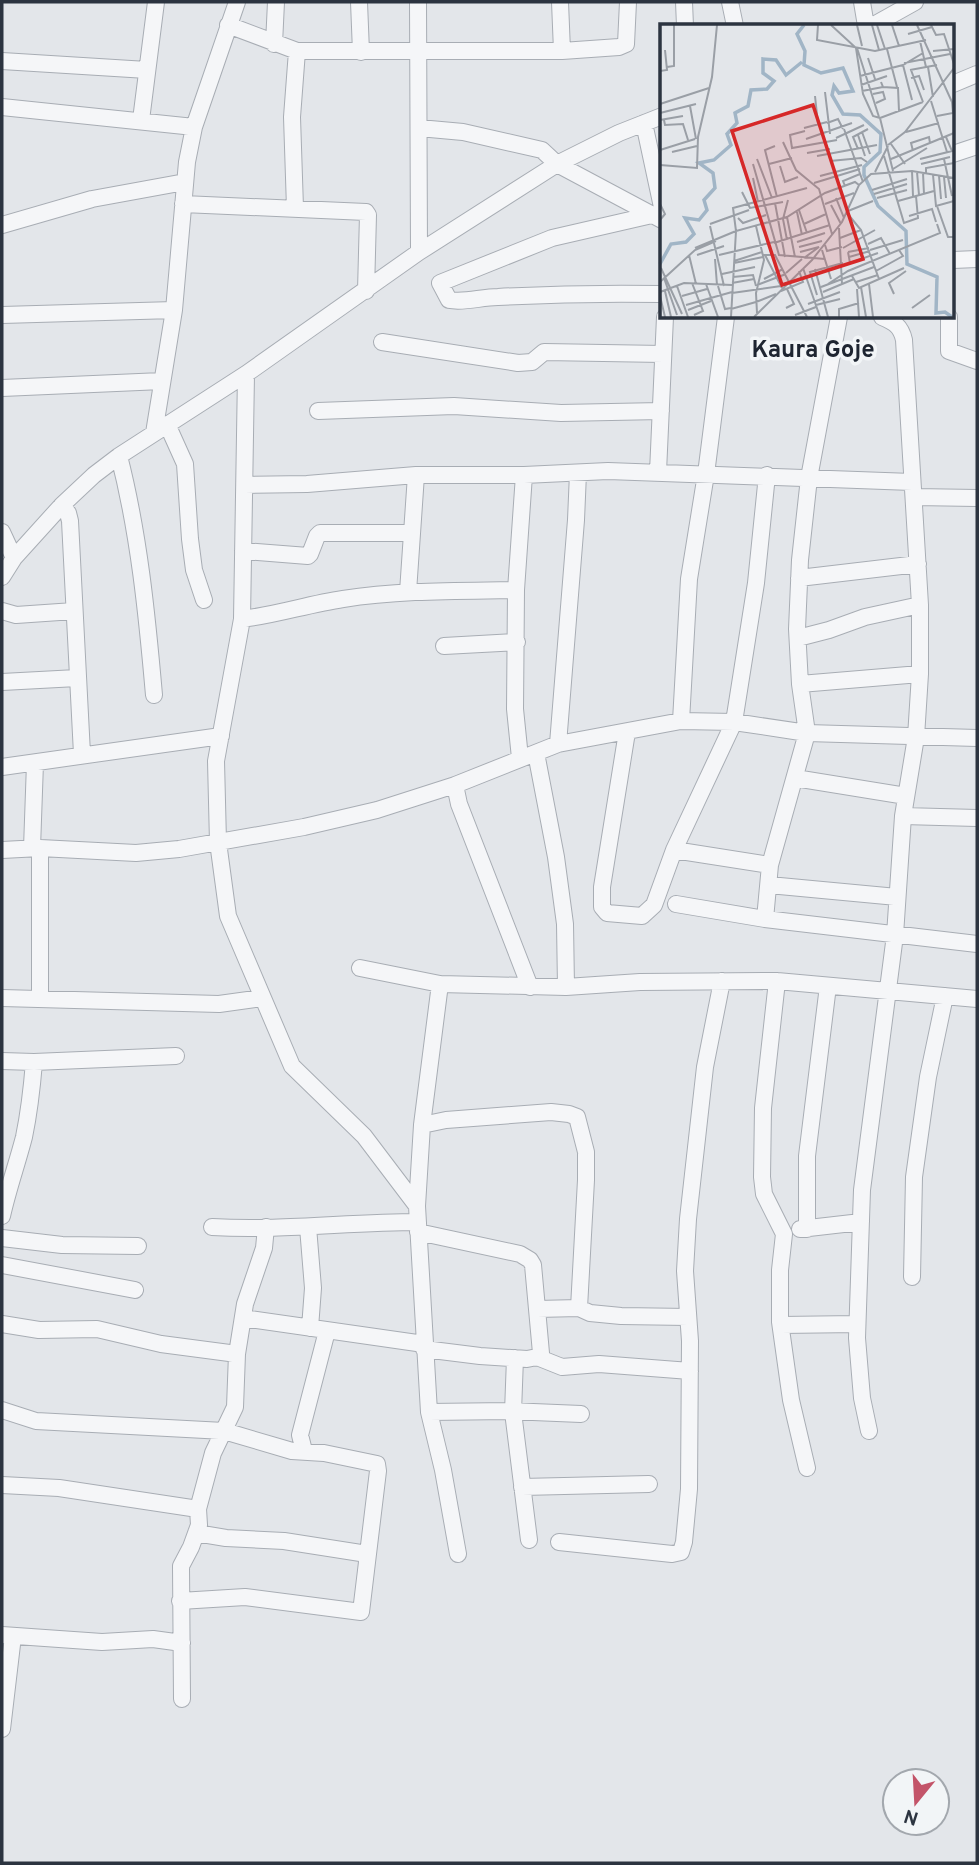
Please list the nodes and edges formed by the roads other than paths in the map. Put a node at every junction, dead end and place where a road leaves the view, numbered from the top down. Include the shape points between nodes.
1 (156, 2) edge
2 (237, 2) edge
3 (276, 2) edge
4 (359, 2) edge
5 (418, 2) edge
6 (560, 2) edge
7 (628, 2) edge
8 (684, 2) edge
9 (730, 2) edge
10 (862, 2) edge
11 (915, 2) edge
12 (685, 24) edge
13 (735, 24) edge
14 (866, 24) edge
15 (876, 24) edge
16 (228, 26) junction
17 (274, 44) junction
18 (297, 51) junction
19 (562, 51) junction
20 (361, 52) junction
21 (419, 52) junction
22 (2, 61) edge
23 (147, 70) junction
24 (977, 74) edge
25 (954, 84) edge
26 (2, 107) edge
27 (660, 117) edge
28 (141, 120) junction
29 (644, 124) junction
30 (194, 127) junction
31 (419, 128) junction
32 (977, 146) edge
33 (954, 154) edge
34 (557, 164) junction
35 (185, 182) junction
36 (183, 204) junction
37 (295, 208) junction
38 (659, 214) edge
39 (2, 225) edge
40 (419, 252) junction
41 (977, 259) edge
42 (954, 260) edge
43 (366, 291) junction
44 (660, 294) edge
45 (174, 310) junction
46 (2, 316) edge
47 (665, 318) edge
48 (726, 318) edge
49 (839, 318) edge
50 (884, 318) edge
51 (949, 318) edge
52 (382, 342) dead end
53 (663, 354) junction
54 (977, 361) edge
55 (246, 374) junction
56 (162, 382) junction
57 (2, 388) edge
58 (318, 411) dead end
59 (661, 411) junction
60 (160, 428) junction
61 (119, 456) junction
62 (578, 472) junction
63 (658, 472) junction
64 (706, 474) junction
65 (416, 475) junction
66 (524, 475) junction
67 (766, 475) junction
68 (809, 478) junction
69 (245, 485) junction
70 (913, 489) junction
71 (977, 498) edge
72 (61, 505) junction
73 (2, 532) edge
74 (411, 533) junction
75 (243, 551) junction
76 (15, 558) junction
77 (918, 564) junction
78 (2, 577) edge
79 (799, 578) junction
80 (516, 590) junction
81 (408, 592) junction
82 (204, 600) dead end
83 (920, 605) junction
84 (2, 611) edge
85 (74, 611) junction
86 (242, 619) junction
87 (797, 638) junction
88 (517, 642) junction
89 (444, 646) dead end
90 (920, 674) junction
91 (78, 678) junction
92 (2, 682) edge
93 (800, 684) junction
94 (154, 695) dead end
95 (681, 721) junction
96 (734, 722) junction
97 (627, 732) junction
98 (807, 733) junction
99 (221, 736) junction
100 (916, 737) junction
101 (977, 738) edge
102 (558, 744) junction
103 (82, 754) junction
104 (528, 756) junction
105 (35, 763) junction
106 (2, 767) edge
107 (795, 778) junction
108 (455, 785) junction
109 (906, 796) junction
110 (903, 816) junction
111 (977, 818) edge
112 (218, 842) junction
113 (36, 848) junction
114 (2, 850) edge
115 (674, 850) junction
116 (770, 865) junction
117 (769, 885) junction
118 (897, 897) junction
119 (676, 904) dead end
120 (765, 919) junction
121 (895, 935) junction
122 (977, 944) edge
123 (360, 968) dead end
124 (722, 981) junction
125 (777, 981) junction
126 (440, 984) junction
127 (828, 986) junction
128 (530, 987) junction
129 (566, 987) junction
130 (888, 990) junction
131 (945, 996) junction
132 (262, 998) junction
133 (2, 999) edge
134 (40, 999) junction
135 (977, 999) edge
136 (176, 1056) dead end
137 (2, 1061) edge
138 (34, 1062) junction
139 (422, 1125) junction
140 (5, 1182) edge
141 (2, 1216) edge
142 (418, 1220) junction
143 (861, 1222) junction
144 (212, 1227) dead end
145 (266, 1227) junction
146 (308, 1227) junction
147 (807, 1229) junction
148 (784, 1234) junction
149 (2, 1238) edge
150 (138, 1246) dead end
151 (2, 1265) edge
152 (912, 1277) dead end
153 (135, 1290) dead end
154 (579, 1308) junction
155 (537, 1309) junction
156 (688, 1317) junction
157 (243, 1318) junction
158 (2, 1324) edge
159 (858, 1324) junction
160 (781, 1325) junction
161 (310, 1328) junction
162 (327, 1331) junction
163 (424, 1347) junction
164 (237, 1354) junction
165 (537, 1357) junction
166 (515, 1358) junction
167 (690, 1371) junction
168 (2, 1410) edge
169 (429, 1412) junction
170 (513, 1412) junction
171 (581, 1414) dead end
172 (225, 1431) junction
173 (869, 1431) dead end
174 (304, 1451) junction
175 (807, 1468) dead end
176 (649, 1484) dead end
177 (2, 1485) edge
178 (522, 1487) junction
179 (198, 1508) junction
180 (196, 1533) junction
181 (529, 1540) dead end
182 (559, 1542) dead end
183 (458, 1554) dead end
184 (367, 1555) junction
185 (180, 1601) junction
186 (7, 1636) edge
187 (181, 1643) junction
188 (182, 1699) dead end
189 (2, 1729) edge

1 - 23 street
2 - 16 street
3 - 17 street
4 - 20 street
5 - 21 street
6 - 19 street
7 - 19 street via 626,44
8 - 12 street
9 - 13 street
10 - 14 street
11 - 15 street
16 - 17 street
16 - 30 street
17 - 18 street
18 - 20 street
18 - 37 street via 292,117
19 - 21 street
20 - 21 street
21 - 31 street
22 - 23 street
23 - 28 street
24 - 25 street
26 - 28 street
27 - 29 street
28 - 30 street
29 - 34 street
29 - 38 street
30 - 35 street
31 - 34 street via 530,146
31 - 40 street
32 - 33 street
34 - 38 street
34 - 40 street
35 - 36 street
35 - 39 street via 92,199
36 - 37 street
36 - 45 street
37 - 43 street via 366,212
38 - 44 street via 552,238 440,283 449,300 457,301
40 - 43 street
41 - 42 street
43 - 55 street
45 - 46 street
45 - 56 street
47 - 53 street
48 - 64 street
49 - 68 street
50 - 70 street via 903,331
51 - 54 street via 949,351
52 - 53 street via 518,363 532,362 544,352
53 - 59 street
55 - 60 street
55 - 69 street
56 - 57 street
56 - 60 street
58 - 59 street via 454,406 561,413
59 - 63 street
60 - 61 street
60 - 82 street via 185,464 194,570
61 - 72 street
61 - 94 street via 129,494
62 - 63 street
62 - 66 street
62 - 102 street
63 - 64 street
64 - 67 street
64 - 95 street via 689,579
65 - 66 street
65 - 69 street
65 - 74 street
66 - 80 street
67 - 68 street
67 - 96 street via 754,606
68 - 70 street
68 - 79 street
69 - 75 street
70 - 71 street
70 - 77 street
72 - 76 street
72 - 85 street via 70,521
73 - 76 street
74 - 75 street via 320,533 308,556
74 - 81 street
75 - 86 street
76 - 78 street
77 - 79 street
77 - 83 street
79 - 87 street
80 - 81 street
80 - 88 street
81 - 86 street via 343,599
83 - 87 street
83 - 90 street
84 - 85 street via 16,615
85 - 91 street
86 - 99 street
87 - 93 street
88 - 89 street
88 - 104 street via 515,709
90 - 93 street
90 - 100 street
91 - 92 street
91 - 103 street
93 - 98 street
95 - 96 street
95 - 97 street
96 - 98 street
96 - 115 street
97 - 102 street
97 - 115 street via 602,887 604,910 625,915 648,912
98 - 100 street
98 - 107 street
99 - 103 street
99 - 112 street via 216,761
100 - 101 street
100 - 109 street
102 - 104 street
103 - 105 street
104 - 108 street
104 - 129 street via 556,857 565,924
105 - 106 street
105 - 113 street
107 - 109 street
107 - 116 street
108 - 112 street via 377,810
108 - 128 street
109 - 110 street
110 - 111 street
110 - 118 street
112 - 113 street via 136,853
112 - 132 street via 228,916
113 - 114 street
113 - 134 street
115 - 116 street
116 - 117 street
117 - 118 street
117 - 120 street
118 - 121 street
119 - 120 street
120 - 121 street
121 - 122 street
121 - 130 street
123 - 126 street
124 - 125 street
124 - 129 street
124 - 156 street via 705,1067 688,1219
125 - 127 street
125 - 148 street via 761,1156 764,1194
126 - 128 street
126 - 139 street
127 - 130 street
127 - 147 street via 807,1156
128 - 129 street
130 - 131 street
130 - 143 street
131 - 135 street
131 - 152 street via 914,1177
132 - 134 street via 219,1004
132 - 142 street via 292,1066 364,1136
133 - 134 street
136 - 138 street
137 - 138 street
138 - 140 street via 23,1138
139 - 142 street
139 - 154 street via 551,1112 577,1117 586,1152
140 - 141 street
142 - 146 street
142 - 155 street via 530,1260
142 - 163 street
143 - 147 street
143 - 159 street
144 - 145 street
145 - 146 street
145 - 157 street
146 - 161 street via 313,1288
147 - 148 street
148 - 160 street
149 - 150 street
151 - 153 street
154 - 155 street
154 - 156 street via 621,1316
155 - 165 street via 541,1353
156 - 167 street
157 - 161 street
157 - 164 street
158 - 164 street via 39,1330 97,1329 161,1344
159 - 160 street
159 - 173 street via 862,1398
160 - 175 street via 791,1400
161 - 162 street
162 - 163 street
162 - 174 street via 300,1434
163 - 166 street
163 - 169 street
164 - 172 street via 235,1407
165 - 166 street
165 - 167 street via 562,1367 598,1364
166 - 170 street
167 - 182 street via 689,1489 681,1552
168 - 172 street via 36,1421
169 - 170 street
169 - 183 street
170 - 171 street
170 - 178 street
172 - 174 street
172 - 179 street
174 - 184 street via 377,1464
176 - 178 street
177 - 179 street
178 - 181 street
179 - 180 street
180 - 184 street
180 - 185 street via 181,1566
184 - 185 street via 361,1612 245,1597
185 - 187 street
186 - 187 street
186 - 189 street
187 - 188 street

